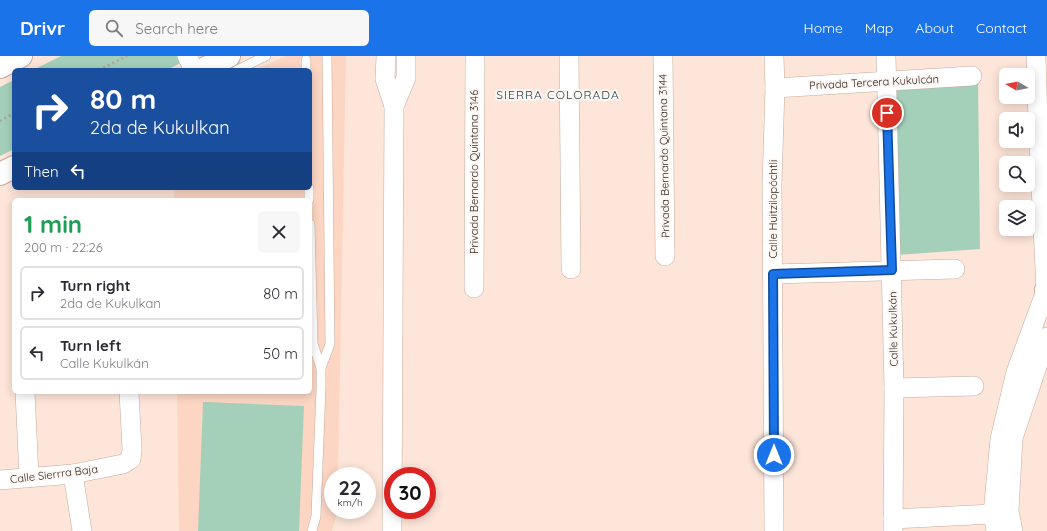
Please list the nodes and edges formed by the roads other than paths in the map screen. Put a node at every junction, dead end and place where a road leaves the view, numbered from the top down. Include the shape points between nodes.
1 (21, 56) edge
2 (187, 56) edge
3 (229, 56) edge
4 (266, 56) edge
5 (327, 56) edge
6 (386, 56) edge
7 (406, 56) edge
8 (475, 56) edge
9 (569, 56) edge
10 (663, 56) edge
11 (774, 56) edge
12 (886, 56) edge
13 (1036, 56) edge
14 (306, 60) dead end
15 (0, 67) edge
16 (193, 68) edge
17 (206, 68) edge
18 (241, 68) edge
19 (306, 68) edge
20 (972, 76) dead end
21 (886, 82) junction
22 (775, 88) junction
23 (394, 106) junction
24 (1042, 118) edge
25 (12, 168) edge
26 (0, 174) edge
27 (664, 256) dead end
28 (571, 269) dead end
29 (955, 269) dead end
30 (892, 270) junction
31 (773, 274) junction
32 (474, 288) dead end
33 (1047, 290) edge
34 (312, 304) edge
35 (1047, 337) edge
36 (313, 344) junction
37 (330, 344) junction
38 (321, 368) junction
39 (974, 386) dead end
40 (894, 388) junction
41 (25, 394) edge
42 (129, 394) edge
43 (74, 474) junction
44 (29, 477) junction
45 (0, 480) edge
46 (995, 522) edge
47 (893, 525) edge
48 (82, 531) edge
49 (312, 531) edge
50 (392, 531) edge
51 (774, 531) edge
52 (1013, 531) edge

1 - 15 main road
2 - 16 street
3 - 17 main road
4 - 18 lane
5 - 37 lane
6 - 23 street via 385,79
7 - 23 street via 406,78
8 - 32 street, Privada Bernardo Quintana 3146
9 - 28 street
10 - 27 street, Privada Bernardo Quintana 3144
11 - 22 street, Calle Huitzilopóchtli
12 - 21 street, Calle Kukulkán
13 - 24 street
14 - 19 lane
20 - 21 street, Privada Tercera Kukulcán
21 - 22 street, Privada Tercera Kukulcán
21 - 30 street, Calle Kukulkán
22 - 31 street, Calle Huitzilopóchtli
23 - 50 street
24 - 33 street
25 - 26 main road
29 - 30 street
30 - 31 street
30 - 40 street, Calle Kukulkán
31 - 51 street, Calle Huitzilopóchtli
33 - 46 street via 1016,372 1000,439
34 - 36 lane
35 - 52 street via 1013,438 1009,511
36 - 37 lane
36 - 38 lane
37 - 38 lane
38 - 49 lane via 316,516
39 - 40 street
40 - 47 street, Calle Kukulkán
41 - 44 street
42 - 43 street, Calle Sierrra Baja via 131,459 124,464
43 - 44 street, Calle Sierrra Baja
43 - 48 street
44 - 45 street, Calle Sierrra Baja
46 - 47 street

